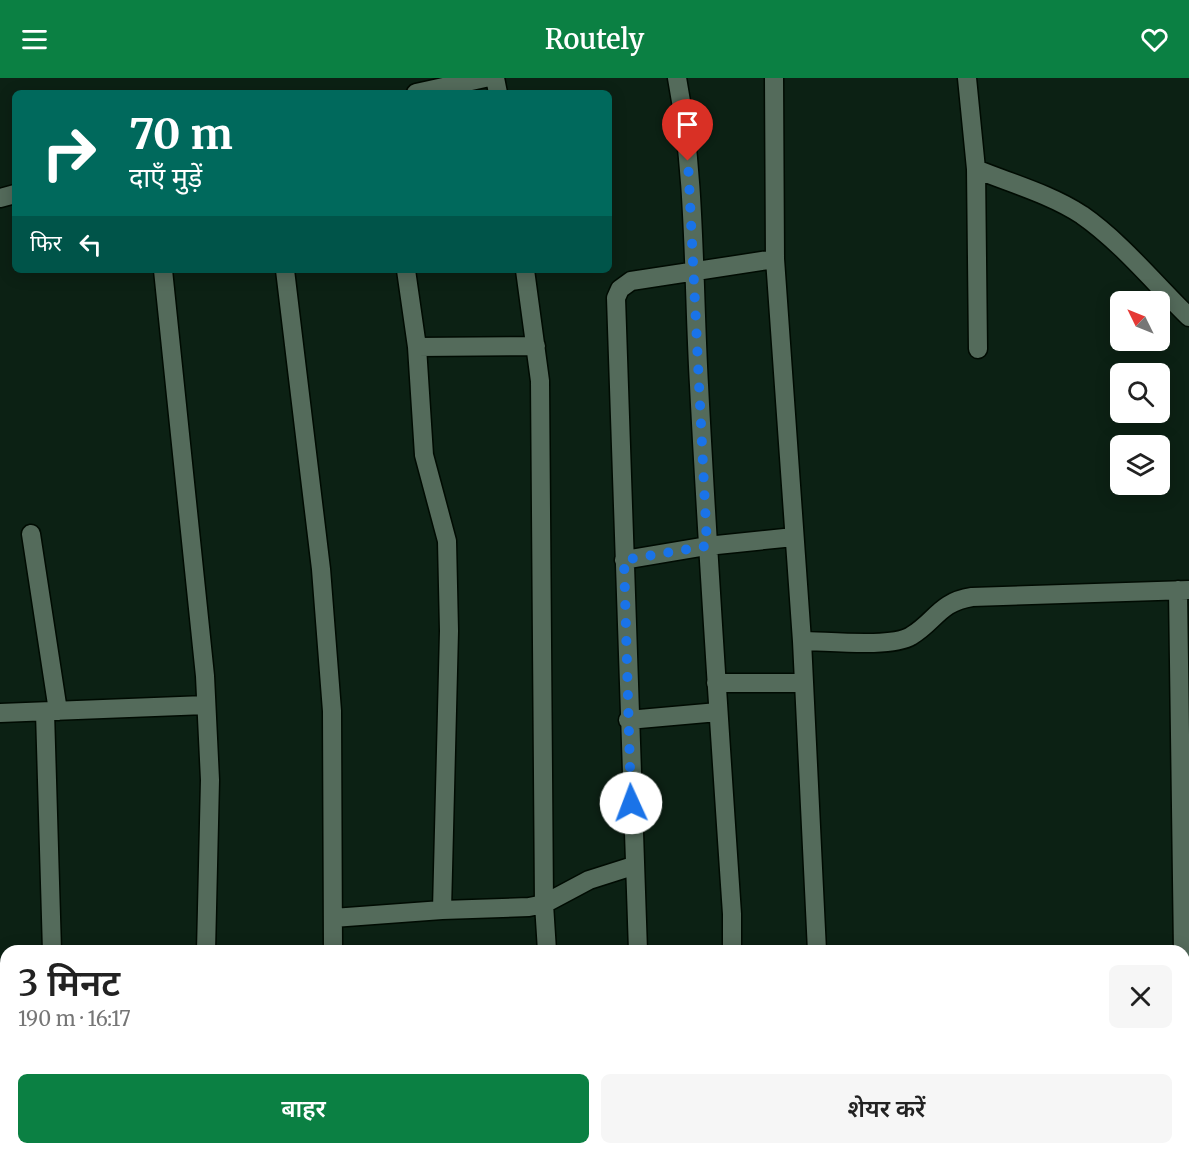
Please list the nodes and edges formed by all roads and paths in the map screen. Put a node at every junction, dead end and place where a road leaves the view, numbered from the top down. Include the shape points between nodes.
1 (484, 78) edge
2 (677, 78) edge
3 (774, 78) edge
4 (967, 78) edge
5 (430, 90) edge
6 (975, 168) junction
7 (776, 259) junction
8 (692, 272) junction
9 (163, 273) edge
10 (285, 273) edge
11 (406, 273) edge
12 (525, 273) edge
13 (1189, 317) edge
14 (536, 346) junction
15 (417, 347) junction
16 (978, 349) dead end
17 (31, 534) dead end
18 (794, 537) junction
19 (707, 546) junction
20 (624, 560) junction
21 (1183, 590) edge
22 (801, 641) junction
23 (716, 683) junction
24 (803, 683) junction
25 (206, 705) junction
26 (52, 711) junction
27 (718, 712) junction
28 (0, 713) edge
29 (628, 720) junction
30 (633, 866) junction
31 (544, 904) junction
32 (442, 910) junction
33 (333, 918) junction
34 (52, 945) edge
35 (206, 945) edge
36 (333, 945) edge
37 (547, 945) edge
38 (638, 945) edge
39 (732, 945) edge
40 (817, 945) edge
41 (1183, 945) edge

1 - 5 street
2 - 8 street via 690,179
3 - 7 street
4 - 6 street
6 - 13 street via 1081,215
6 - 16 street
7 - 8 street
7 - 18 street
8 - 19 street
8 - 20 street via 631,281 616,298
9 - 25 street
10 - 33 street via 323,593 332,711
11 - 15 street
12 - 14 street
14 - 15 street
14 - 31 street via 540,381
15 - 32 street via 424,455 447,541 449,631
17 - 26 street
18 - 19 street
18 - 22 street
19 - 20 street
19 - 23 street
20 - 29 street
21 - 22 street via 955,599 912,636 897,642
21 - 41 street
22 - 24 street
23 - 24 street
23 - 27 street
24 - 40 street
25 - 26 street
25 - 35 street via 210,780
26 - 28 street
26 - 34 street
27 - 29 street
27 - 39 street
29 - 30 street
30 - 31 street via 589,880
30 - 38 street
31 - 32 street
31 - 37 street
32 - 33 street
33 - 36 street

